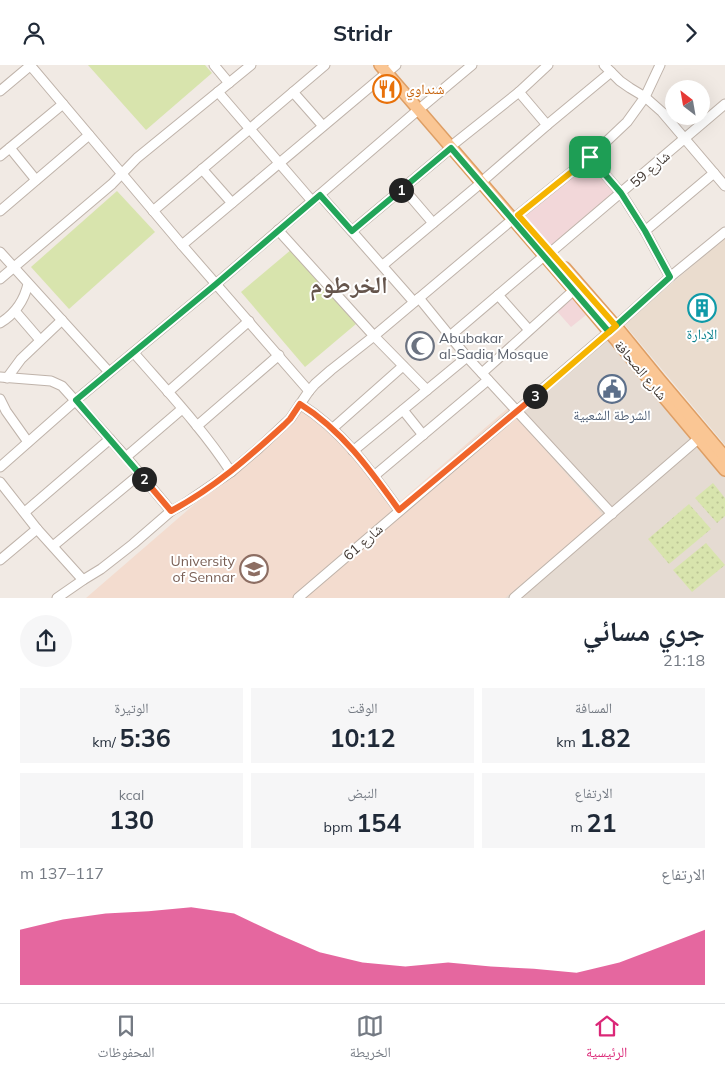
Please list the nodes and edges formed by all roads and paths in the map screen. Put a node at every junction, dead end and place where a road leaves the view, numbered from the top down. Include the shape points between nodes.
1 (30, 65) edge
2 (214, 65) edge
3 (251, 65) edge
4 (325, 65) edge
5 (472, 65) edge
6 (548, 65) edge
7 (604, 65) edge
8 (660, 65) edge
9 (389, 67) edge
10 (611, 72) junction
11 (229, 83) junction
12 (0, 91) edge
13 (518, 91) junction
14 (218, 92) junction
15 (293, 92) junction
16 (645, 97) junction
17 (63, 104) junction
18 (725, 105) edge
19 (421, 108) junction
20 (548, 125) junction
21 (323, 127) junction
22 (250, 128) junction
23 (89, 135) junction
24 (685, 138) junction
25 (453, 146) junction
26 (10, 148) junction
27 (0, 156) edge
28 (590, 157) junction
29 (279, 163) junction
30 (202, 169) junction
31 (714, 173) junction
32 (122, 174) junction
33 (36, 180) junction
34 (484, 181) junction
35 (725, 186) edge
36 (403, 188) junction
37 (621, 193) junction
38 (320, 195) junction
39 (312, 201) junction
40 (232, 203) junction
41 (0, 211) edge
42 (153, 211) junction
43 (515, 217) junction
44 (433, 223) junction
45 (278, 231) junction
46 (352, 231) junction
47 (645, 231) junction
48 (725, 232) edge
49 (182, 245) junction
50 (0, 252) edge
51 (548, 254) junction
52 (383, 265) junction
53 (14, 267) junction
54 (670, 277) junction
55 (0, 279) edge
56 (28, 284) junction
57 (216, 284) junction
58 (574, 291) junction
59 (498, 295) junction
60 (417, 300) junction
61 (16, 311) junction
62 (62, 321) junction
63 (249, 321) junction
64 (0, 323) edge
65 (612, 329) junction
66 (529, 330) junction
67 (374, 336) junction
68 (450, 336) junction
69 (40, 340) junction
70 (134, 353) junction
71 (279, 355) junction
72 (467, 357) junction
73 (403, 366) junction
74 (109, 372) junction
75 (485, 376) junction
76 (3, 378) edge
77 (427, 390) junction
78 (309, 391) junction
79 (168, 392) junction
80 (0, 399) edge
81 (76, 400) junction
82 (300, 404) junction
83 (182, 409) junction
84 (403, 410) junction
85 (517, 411) junction
86 (197, 426) junction
87 (332, 428) junction
88 (423, 435) junction
89 (110, 439) junction
90 (698, 439) junction
91 (28, 442) junction
92 (353, 451) junction
93 (126, 457) junction
94 (725, 457) edge
95 (0, 467) edge
96 (725, 470) edge
97 (231, 472) junction
98 (140, 474) junction
99 (374, 476) junction
100 (0, 482) edge
101 (399, 510) junction
102 (171, 511) junction
103 (24, 512) junction
104 (612, 514) junction
105 (37, 529) junction
106 (53, 546) junction
107 (0, 560) edge
108 (83, 580) junction
109 (57, 598) edge
110 (298, 598) edge
111 (514, 598) edge

1 - 12 street
1 - 17 street
2 - 11 street
3 - 11 street
4 - 15 street
5 - 19 street
6 - 13 street
7 - 10 street
8 - 16 street
9 - 19 main road, شارع الصحافة
9 - 21 street
10 - 16 street
10 - 20 street
11 - 14 street
13 - 20 street
13 - 25 street
14 - 22 street
14 - 32 street
15 - 21 street
15 - 22 street
16 - 24 street
16 - 28 street via 627,122
17 - 23 street
17 - 26 street
18 - 24 street, شارع 59
19 - 25 main road, شارع الصحافة
19 - 38 street
20 - 34 street
21 - 29 street
22 - 29 street
22 - 30 street
23 - 32 street
23 - 33 street
24 - 31 street
24 - 37 street, شارع 59
25 - 34 main road, شارع الصحافة
25 - 36 street
26 - 27 street
26 - 33 street
28 - 37 street
28 - 43 street
29 - 39 street
29 - 40 street
30 - 40 street
30 - 42 street
31 - 35 street
31 - 47 street
32 - 42 street
32 - 53 street
33 - 41 street
34 - 43 main road, شارع الصحافة
34 - 44 street
36 - 44 street
36 - 46 street
37 - 47 street
37 - 51 street, شارع 59
38 - 39 street
38 - 46 street
39 - 45 street
40 - 49 street
42 - 49 street
43 - 51 main road, شارع الصحافة
43 - 60 street
44 - 52 street
45 - 57 street
45 - 67 street
46 - 52 street
47 - 54 street
48 - 54 street, شارع 61
49 - 57 street
50 - 53 street
51 - 58 main road, شارع الصحافة
51 - 59 street, شارع 59
51 - 65 main road, شارع الصحافة
52 - 60 street
53 - 55 street
53 - 56 street
54 - 65 street, شارع 61
56 - 61 street
56 - 62 street
57 - 63 street
57 - 70 street
58 - 65 main road, شارع الصحافة
58 - 66 street
59 - 66 street
59 - 68 street, شارع 59
60 - 67 street
60 - 68 street
61 - 64 street
61 - 69 street
62 - 69 street
62 - 74 street
63 - 71 street
63 - 79 street
65 - 85 street, شارع 61
65 - 90 main road, شارع الصحافة
65 - 94 main road, شارع الصحافة
66 - 75 street
67 - 73 street
67 - 78 street
68 - 72 street
69 - 76 street
70 - 74 street
70 - 79 street
71 - 78 street
71 - 86 street
72 - 75 street
72 - 77 street
73 - 77 street
73 - 87 street
74 - 81 street
75 - 85 street
75 - 88 street
76 - 81 street via 52,381
77 - 84 street
78 - 82 street
79 - 83 street
80 - 91 street
81 - 89 street
81 - 91 street
82 - 87 street
82 - 97 street via 284,425
83 - 86 street
83 - 93 street
84 - 88 street
84 - 92 street
85 - 101 street, شارع 61
85 - 104 street
86 - 97 street
87 - 92 street
88 - 99 street
89 - 93 street
89 - 103 street
90 - 96 main road, شارع الصحافة
90 - 104 street
91 - 95 street
92 - 99 street
93 - 98 street
97 - 102 street
98 - 102 street
98 - 106 street
99 - 101 street
100 - 103 street
101 - 110 street, شارع 61
102 - 108 street
103 - 105 street
104 - 111 street
105 - 106 street
105 - 107 street
106 - 108 street
108 - 109 street

